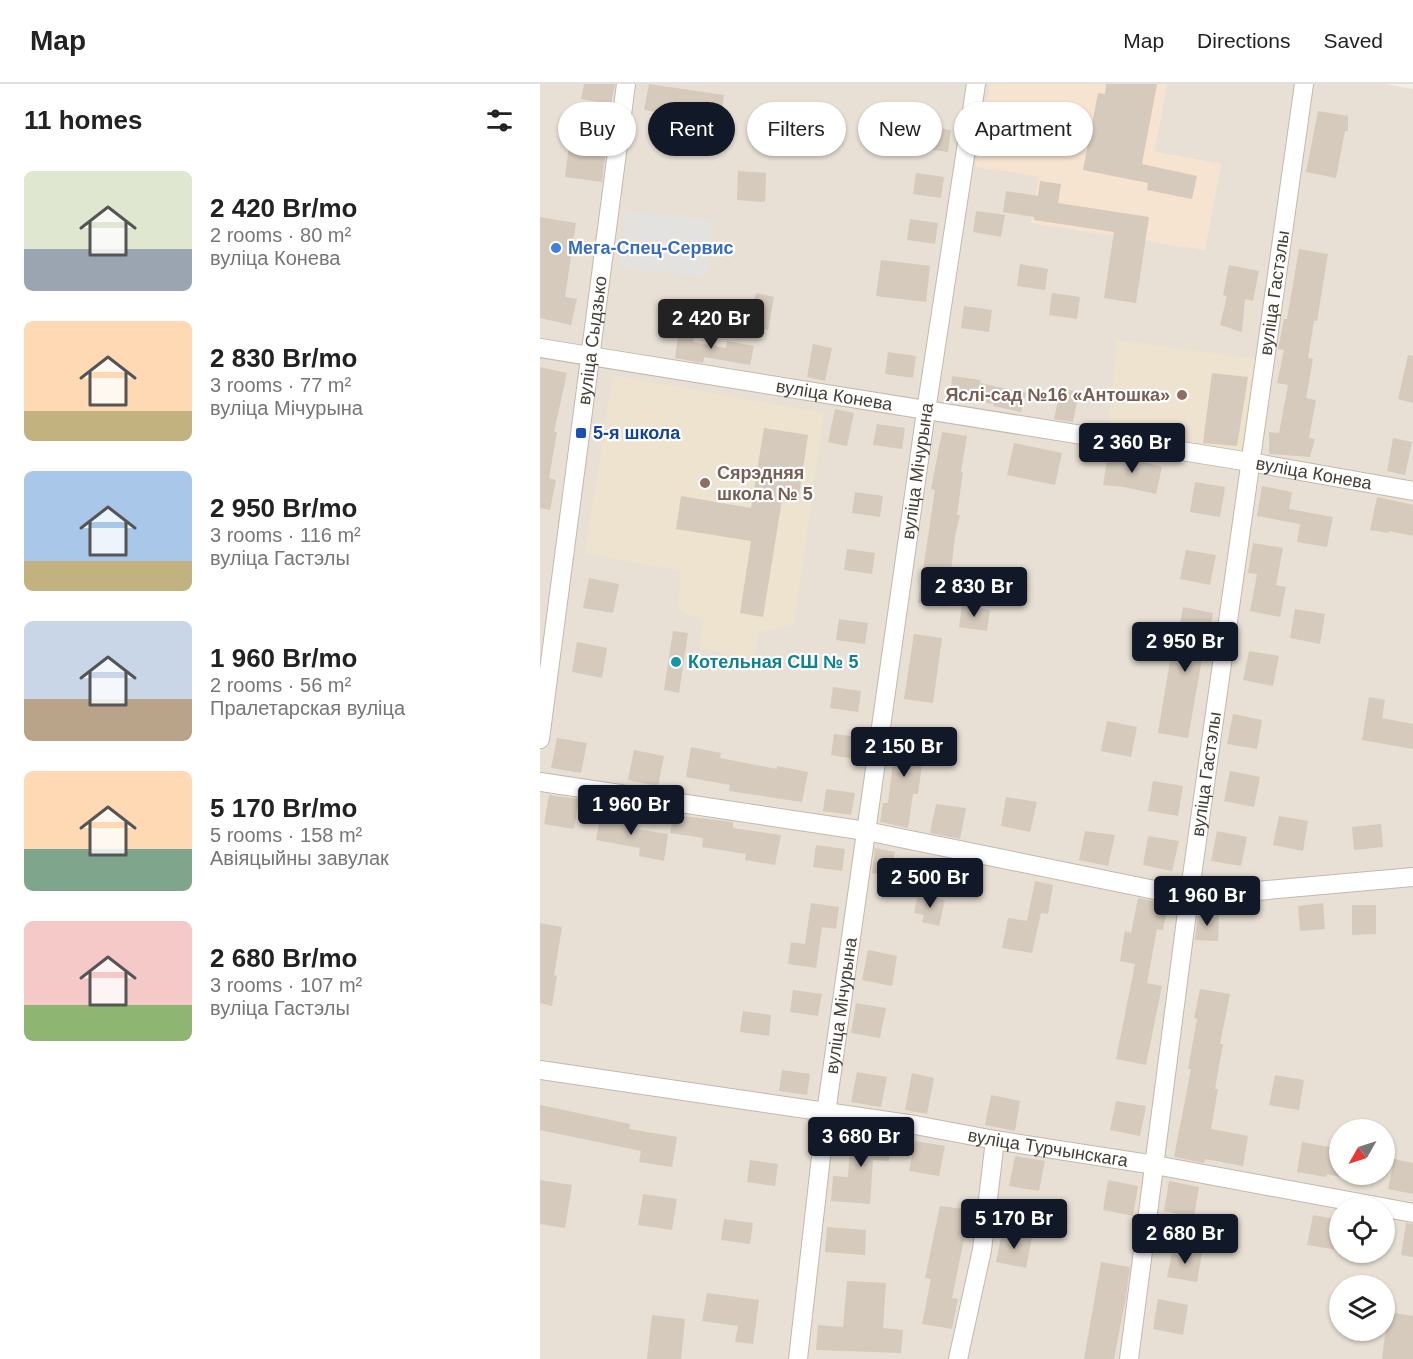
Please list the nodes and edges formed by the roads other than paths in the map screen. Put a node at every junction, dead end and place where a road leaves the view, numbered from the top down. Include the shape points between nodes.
1 (626, 84) edge
2 (976, 84) edge
3 (1304, 84) edge
4 (540, 348) edge
5 (592, 356) junction
6 (926, 411) junction
7 (1250, 462) junction
8 (1413, 491) edge
9 (540, 739) edge
10 (540, 782) edge
11 (866, 831) junction
12 (1413, 877) edge
13 (1189, 897) junction
14 (540, 1070) edge
15 (826, 1113) junction
16 (995, 1140) junction
17 (1155, 1166) junction
18 (1413, 1213) edge
19 (798, 1359) edge
20 (958, 1359) edge
21 (1129, 1359) edge

1 - 5 street, вуліца Сыдзько
2 - 6 street, вуліца Мічурына
3 - 7 street, вуліца Гастэлы
4 - 5 street, вуліца Конева
5 - 6 street, вуліца Конева
5 - 9 street, вуліца Сыдзько
6 - 7 street, вуліца Конева
6 - 11 street, вуліца Мічурына
7 - 8 street, вуліца Конева
7 - 13 street, вуліца Гастэлы
10 - 11 street
11 - 13 street
11 - 15 street, вуліца Мічурына
12 - 13 street
13 - 17 street, вуліца Гастэлы
14 - 15 street, вуліца Турчынскага
15 - 16 street, вуліца Турчынскага
15 - 19 street, вуліца Мічурына
16 - 17 street, вуліца Турчынскага
16 - 20 street via 982,1250
17 - 18 street, вуліца Турчынскага
17 - 21 street, вуліца Гастэлы

